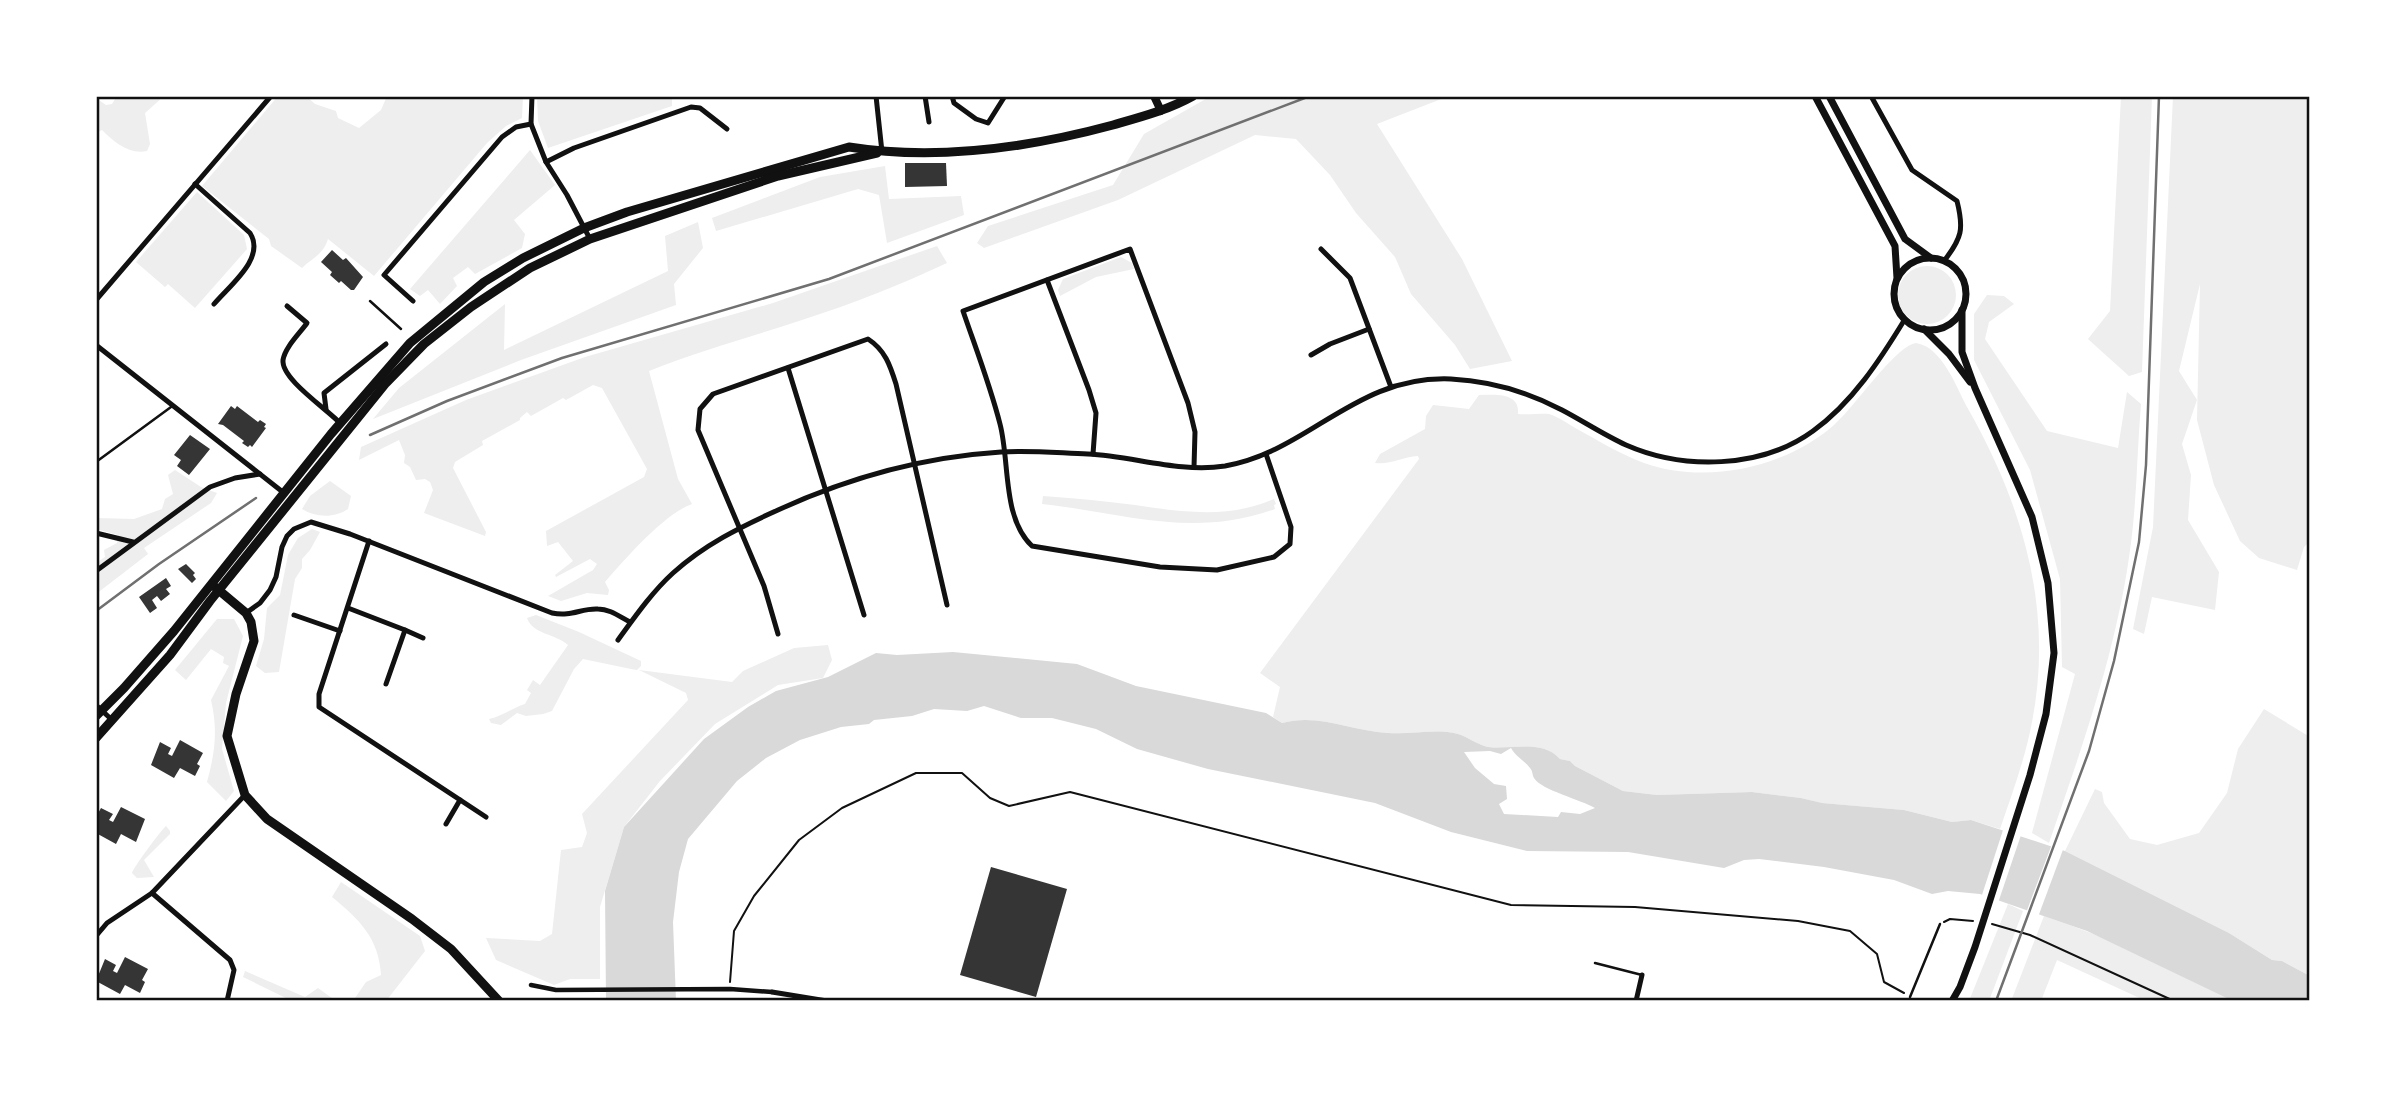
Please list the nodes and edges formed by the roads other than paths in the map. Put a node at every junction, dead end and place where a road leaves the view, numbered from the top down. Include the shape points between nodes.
1 (271, 96) edge
2 (532, 96) edge
3 (876, 96) edge
4 (925, 96) edge
5 (952, 96) edge
6 (1005, 96) edge
7 (1153, 96) edge
8 (1193, 96) edge
9 (1815, 96) edge
10 (1829, 96) edge
11 (1871, 96) edge
12 (1161, 111) junction
13 (929, 122) dead end
14 (531, 124) junction
15 (727, 129) dead end
16 (882, 152) junction
17 (546, 162) junction
18 (195, 184) junction
19 (584, 228) junction
20 (590, 239) junction
21 (1321, 249) dead end
22 (1931, 258) junction
23 (1944, 261) junction
24 (1897, 278) junction
25 (1047, 280) junction
26 (96, 300) edge
27 (370, 301) dead end
28 (414, 301) dead end
29 (214, 304) dead end
30 (287, 306) dead end
31 (1962, 310) junction
32 (1905, 320) junction
33 (401, 329) dead end
34 (1369, 329) junction
35 (1924, 329) junction
36 (386, 344) dead end
37 (96, 345) edge
38 (1311, 355) dead end
39 (788, 368) junction
40 (1391, 387) junction
41 (1975, 388) junction
42 (174, 405) junction
43 (326, 409) junction
44 (345, 427) junction
45 (1004, 452) junction
46 (1093, 454) junction
47 (1266, 454) junction
48 (96, 462) edge
49 (913, 463) junction
50 (1194, 467) junction
51 (260, 474) junction
52 (825, 488) junction
53 (288, 496) junction
54 (739, 528) junction
55 (96, 533) edge
56 (369, 541) junction
57 (133, 542) junction
58 (96, 571) edge
59 (215, 586) junction
60 (947, 605) dead end
61 (348, 608) junction
62 (246, 613) junction
63 (294, 615) dead end
64 (864, 615) dead end
65 (630, 622) junction
66 (340, 631) junction
67 (405, 631) junction
68 (778, 634) dead end
69 (423, 638) dead end
70 (618, 640) dead end
71 (386, 684) dead end
72 (98, 710) edge
73 (112, 720) junction
74 (96, 738) edge
75 (244, 795) junction
76 (460, 800) junction
77 (486, 817) dead end
78 (446, 824) dead end
79 (152, 892) junction
80 (1940, 924) road end
81 (96, 936) edge
82 (1595, 963) dead end
83 (1642, 975) joint
84 (531, 985) dead end
85 (772, 992) joint
86 (1910, 997) road end
87 (227, 1001) edge
88 (499, 1001) edge
89 (827, 1001) edge
90 (1636, 1001) edge
91 (1952, 1001) edge

1 - 18 street
2 - 14 street
3 - 16 street
4 - 13 street
5 - 6 street via 954,103 988,122
7 - 12 main road
8 - 12 main road
9 - 24 street via 1895,246
10 - 22 street via 1905,239
11 - 23 street via 1912,170 1957,201 1962,223 1957,244
12 - 16 main road via 1069,137 997,149
14 - 17 street
14 - 28 street via 502,137 384,275
15 - 17 street via 691,107 573,148
16 - 19 main road via 849,147
16 - 20 main road via 778,176
17 - 19 street
18 - 26 street
18 - 29 street via 255,241 251,260
19 - 20 street
19 - 44 main road via 484,282 430,324
20 - 44 main road via 498,286 438,331
21 - 34 street via 1350,278
22 - 23 street
22 - 24 street via 1911,263
23 - 31 street via 1961,276 1965,287
24 - 32 street via 1895,300
25 - 45 street via 963,311 992,393
25 - 46 street via 1090,390 1096,413
25 - 50 street via 1130,248 1188,403 1195,432
27 - 33 lane
30 - 43 street via 307,323 285,352 285,371
31 - 35 street via 1946,326
31 - 41 street via 1962,352
32 - 35 street
32 - 40 street via 1863,381 1811,432 1779,449 1726,462 1686,461 1626,445 1540,399 1499,385 1452,379
34 - 38 street
34 - 40 street
35 - 41 street
36 - 43 street via 324,393
37 - 42 street
39 - 49 street via 868,339 880,347 896,384
39 - 52 street
39 - 54 street via 713,394 700,409 698,430
40 - 47 street via 1364,397
41 - 91 street via 2032,517 2048,583 2054,653 2046,714 2030,775 1975,947
42 - 48 lane
42 - 51 street
43 - 44 street
44 - 53 main road
45 - 46 street
45 - 47 street via 1017,526 1032,546 1160,567 1217,570 1274,557 1290,544 1291,527
45 - 49 street
46 - 50 street
47 - 50 street via 1222,466
49 - 52 street
49 - 60 street
51 - 53 street
51 - 57 street via 210,487
52 - 54 street
52 - 64 street
53 - 59 main road
54 - 65 street via 670,575
54 - 68 street
55 - 57 street
56 - 61 street
56 - 62 street via 321,523 294,529 282,547 270,590
56 - 65 street via 536,607 566,616 598,609
57 - 58 street
59 - 62 main road
59 - 72 main road via 124,688
59 - 73 main road via 170,655
61 - 66 street
61 - 67 street
62 - 75 main road via 254,641 227,736
63 - 66 street
65 - 70 street
66 - 76 street via 318,694 319,707
67 - 69 street
67 - 71 street
72 - 73 street
73 - 74 main road
75 - 79 street
75 - 88 main road via 267,819 451,949
76 - 77 street
76 - 78 street
79 - 81 street
79 - 87 street via 230,960 234,970
80 - 86 lane
82 - 83 lane
83 - 90 street
84 - 85 street via 556,990
85 - 89 street

